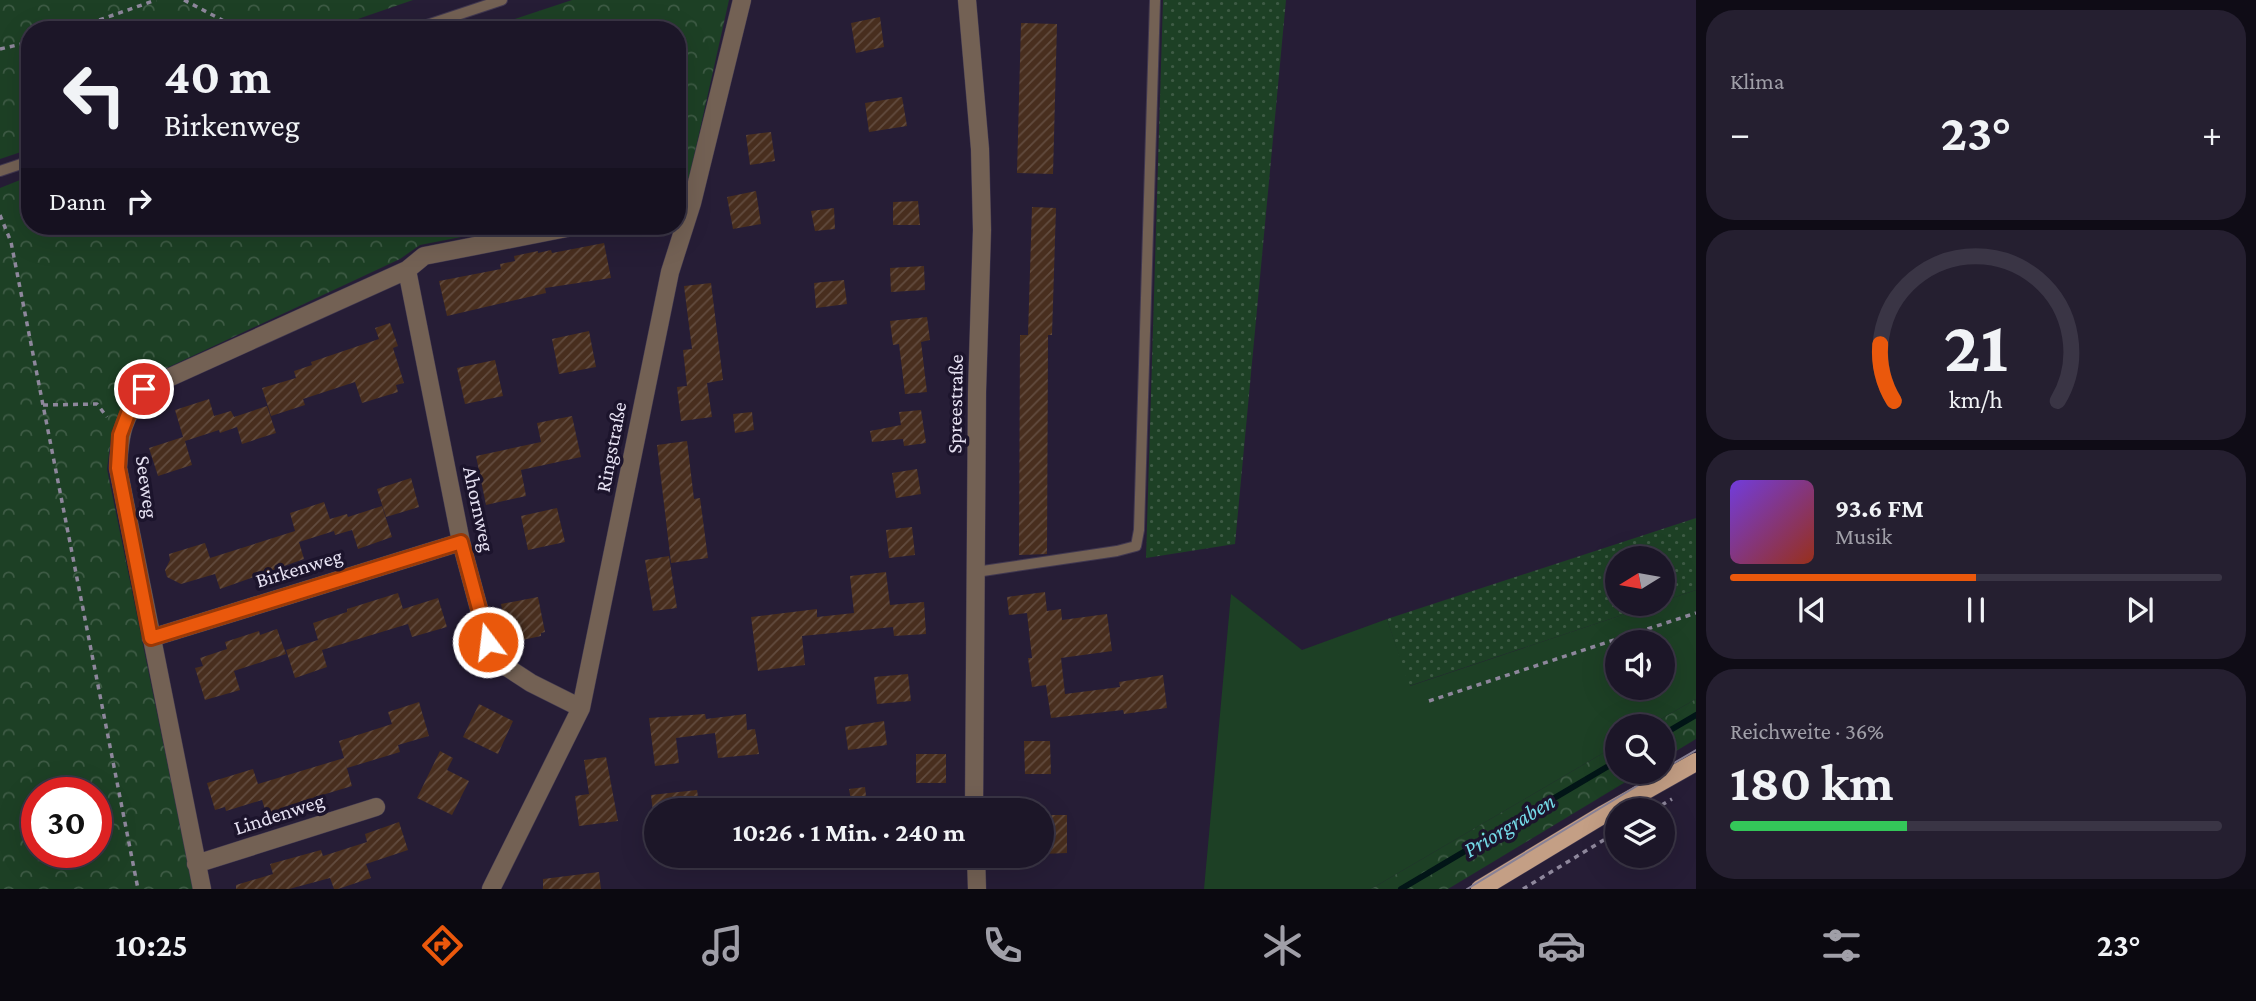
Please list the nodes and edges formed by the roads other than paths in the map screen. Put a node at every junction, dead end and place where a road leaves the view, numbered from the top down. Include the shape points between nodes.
1 (502, 0) edge
2 (741, 0) edge
3 (967, 0) edge
4 (1155, 0) edge
5 (439, 21) edge
6 (21, 164) edge
7 (0, 171) edge
8 (686, 200) edge
9 (531, 235) edge
10 (678, 235) edge
11 (407, 270) junction
12 (461, 542) junction
13 (976, 572) junction
14 (151, 638) junction
15 (581, 708) junction
16 (1696, 762) edge
17 (974, 798) edge
18 (376, 807) dead end
19 (196, 864) junction
20 (976, 868) edge
21 (202, 889) edge
22 (491, 889) edge
23 (977, 889) edge
24 (1480, 889) edge

1 - 5 lane
2 - 8 street, Ringstraße
3 - 13 street, Spreestraße via 982,230
4 - 13 lane via 1136,546
6 - 7 lane
9 - 11 street, Seeweg via 424,256
10 - 15 street, Ringstraße
11 - 12 street, Ahornweg
11 - 14 street, Seeweg via 144,389 120,435 118,468
12 - 14 street, Birkenweg
12 - 15 street, Ahornweg via 488,642 505,666
13 - 17 street, Spreestraße
14 - 19 street, Seeweg
15 - 22 street, Ringstraße
16 - 24 main road
18 - 19 street, Lindenweg
19 - 21 street, Seeweg
20 - 23 street

